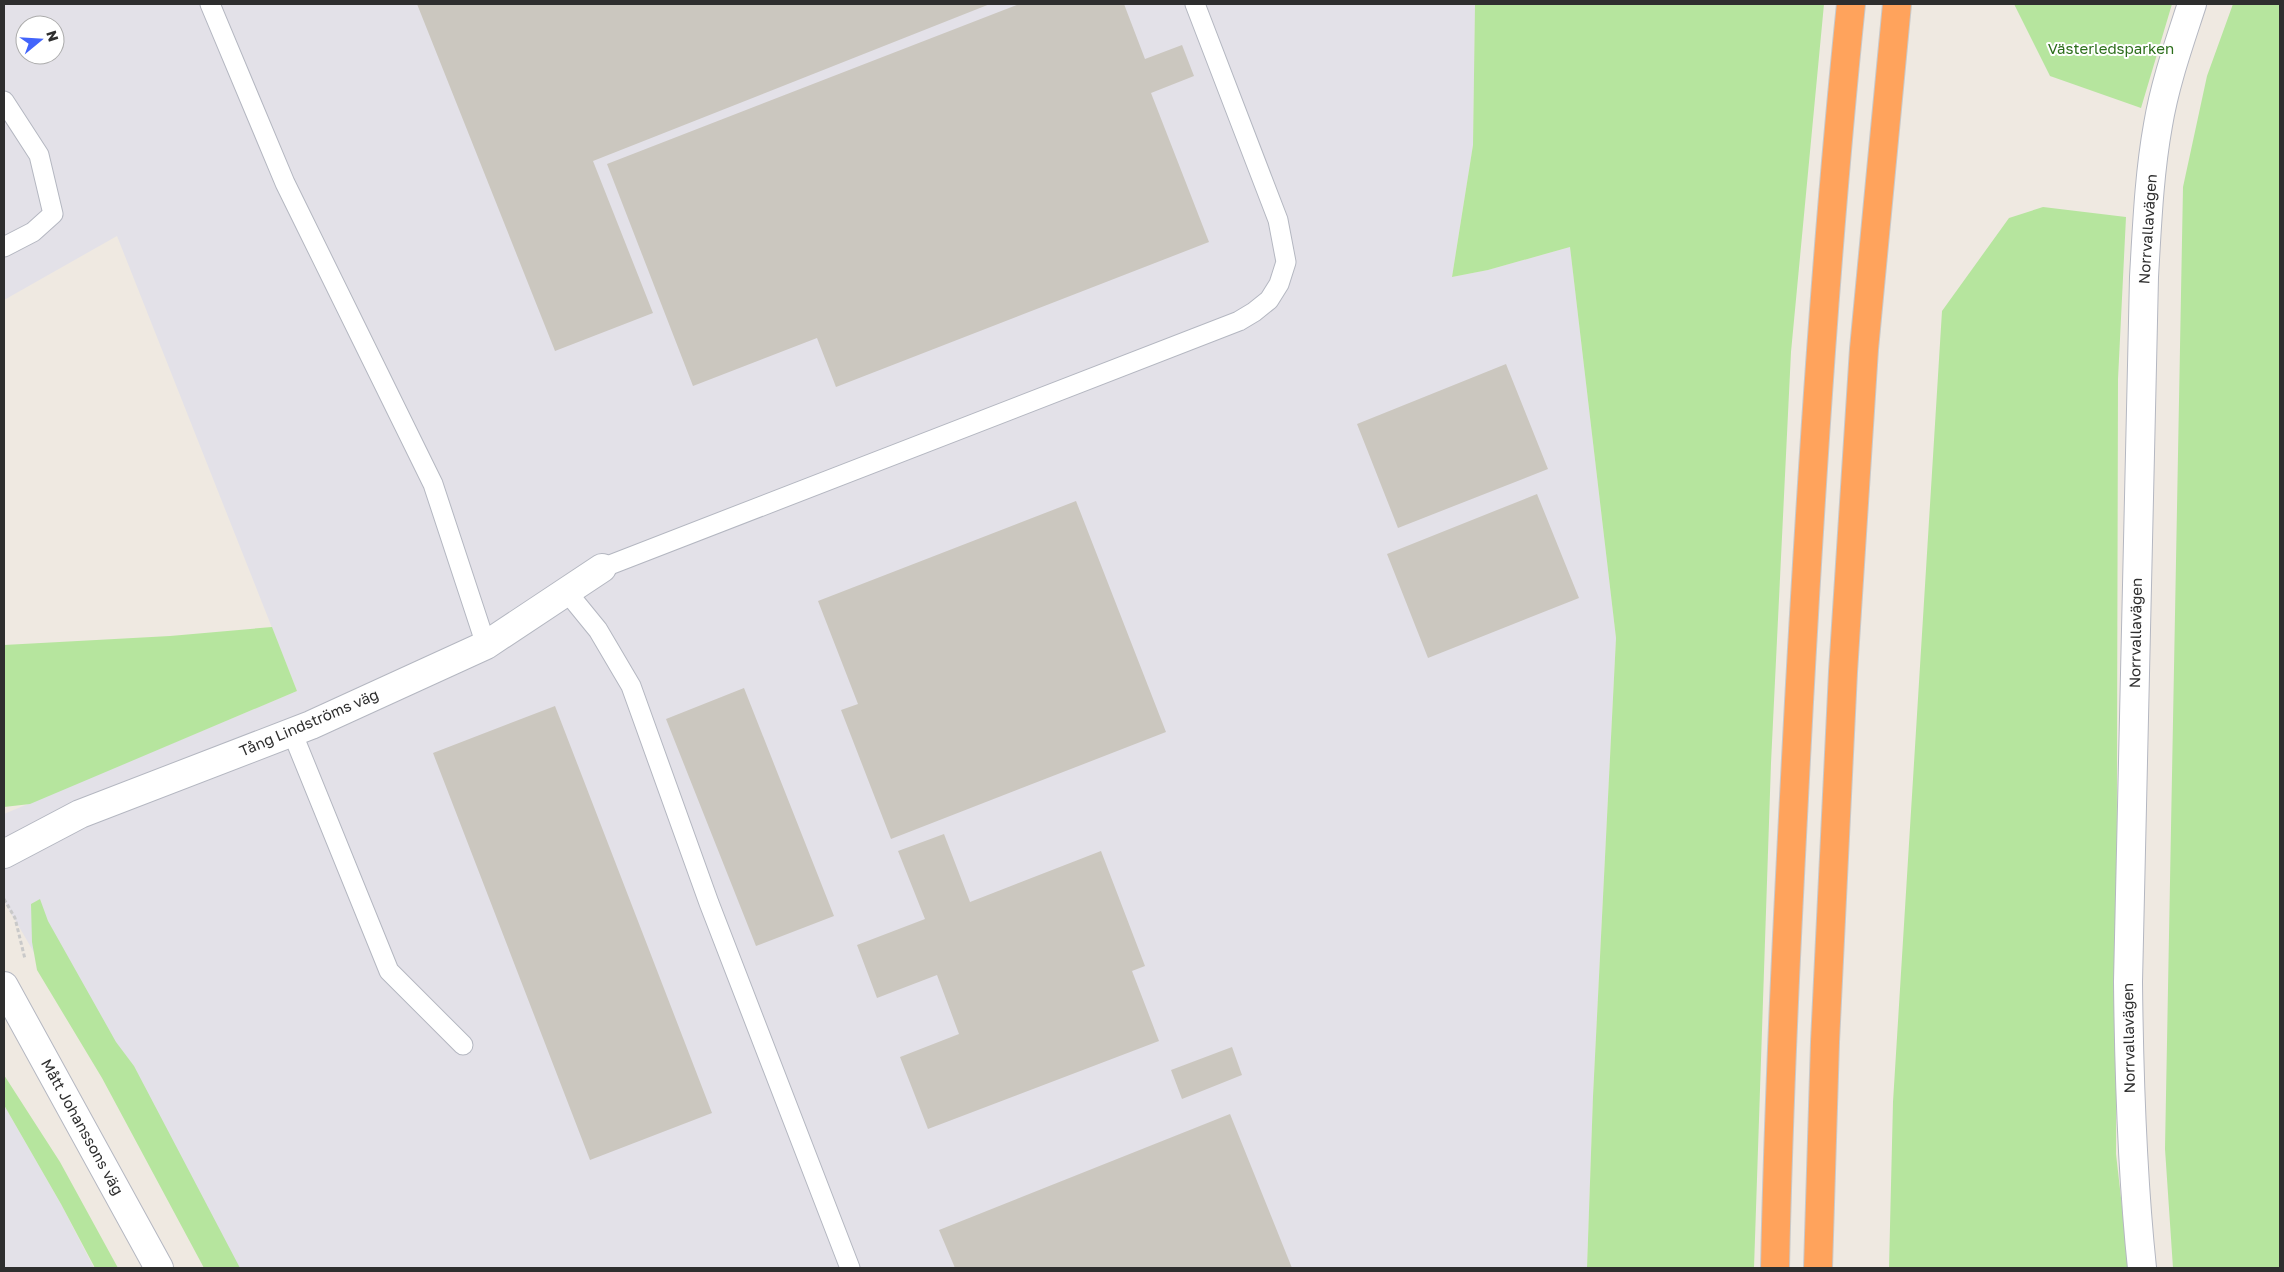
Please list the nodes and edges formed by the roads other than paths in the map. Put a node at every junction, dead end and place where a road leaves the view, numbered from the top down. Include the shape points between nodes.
1 (210, 4) edge
2 (1195, 4) edge
3 (1851, 4) edge
4 (1897, 4) edge
5 (2192, 4) edge
6 (4, 100) edge
7 (4, 247) edge
8 (602, 568) joint
9 (567, 592) junction
10 (486, 645) junction
11 (292, 732) junction
12 (4, 854) edge
13 (4, 986) edge
14 (463, 1045) dead end
15 (159, 1268) edge
16 (850, 1268) edge
17 (1774, 1268) edge
18 (1818, 1268) edge
19 (2142, 1268) edge

1 - 10 lane via 285,183 434,484
2 - 8 lane via 1278,220 1286,262 1279,284 1268,300 1238,321
3 - 17 highway via 1826,284 1808,543
4 - 18 highway via 1864,349 1843,672
5 - 19 street, Norrvallavägen via 2158,124 2149,187 2144,277 2128,982 2129,1094 2135,1208
6 - 7 lane via 39,155 53,214 33,232
8 - 9 street, Tång Lindströms väg
9 - 10 street, Tång Lindströms väg
9 - 16 lane via 598,630 631,686 716,922
10 - 11 street, Tång Lindströms väg
11 - 12 street, Tång Lindströms väg via 80,814
11 - 14 lane via 388,972
13 - 15 street, Mått Johanssons väg

